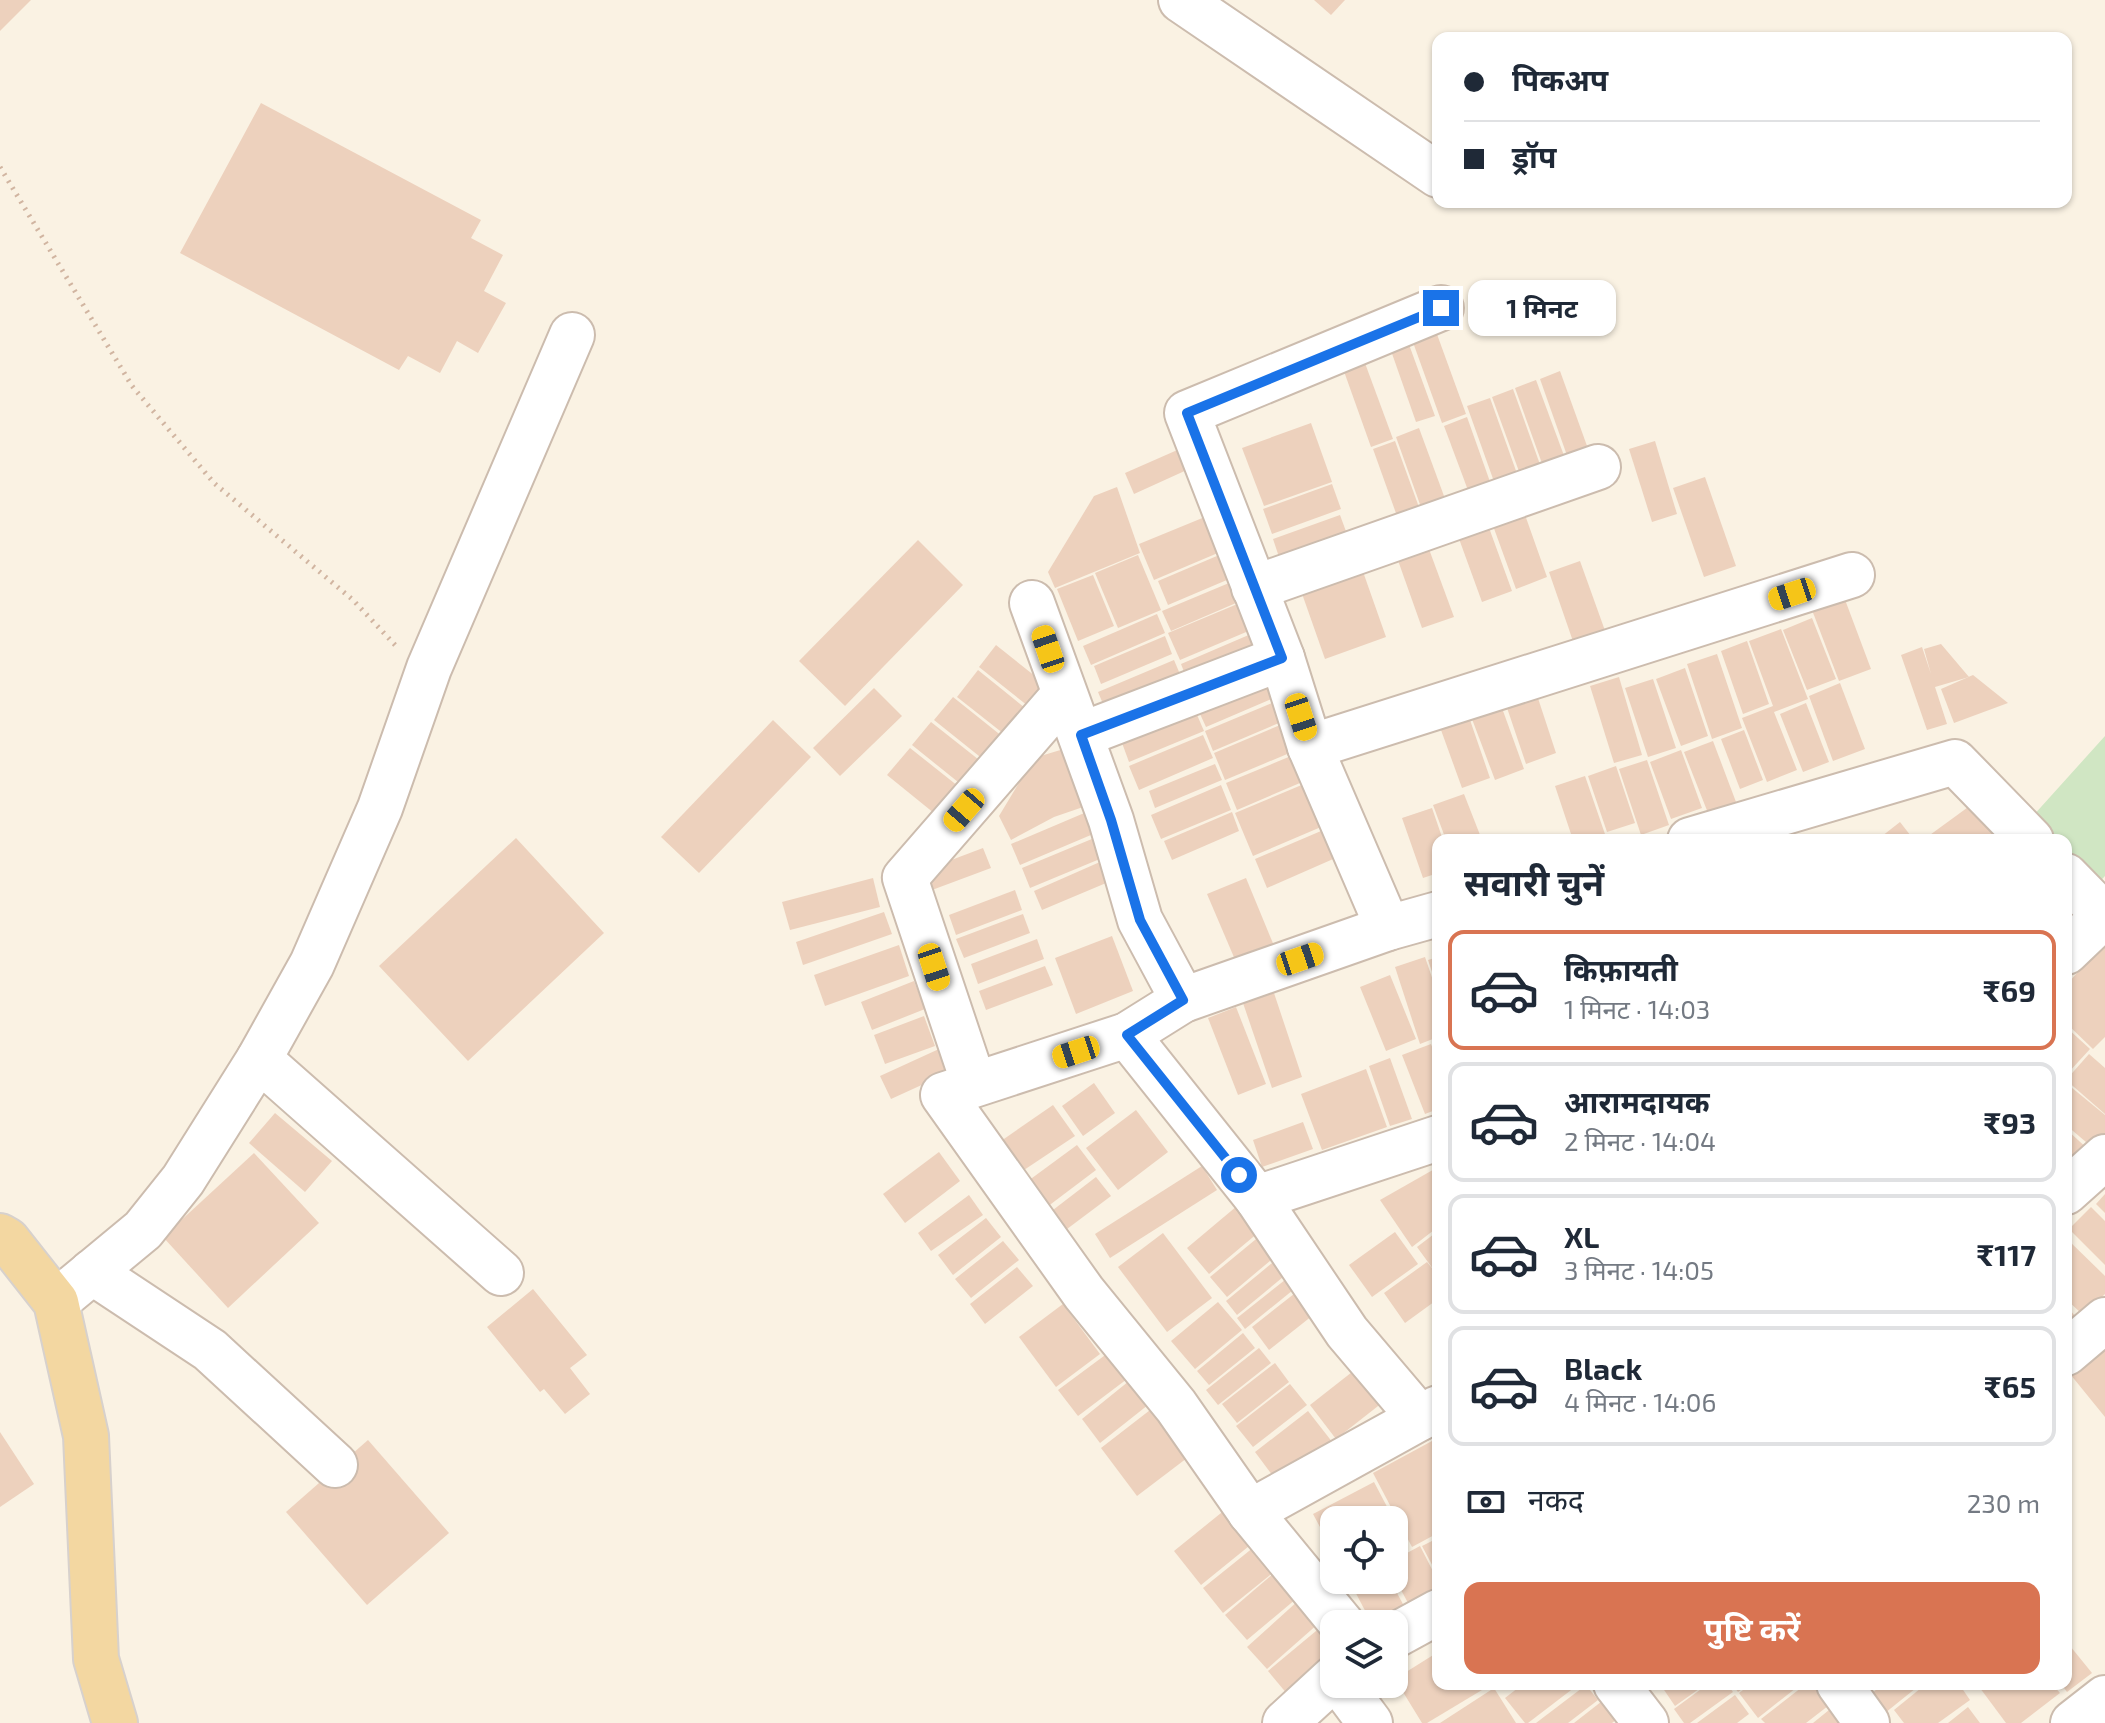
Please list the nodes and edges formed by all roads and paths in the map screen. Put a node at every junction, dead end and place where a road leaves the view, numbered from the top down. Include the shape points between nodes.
1 (1181, 0) edge
2 (0, 167) edge
3 (1432, 171) edge
4 (1441, 308) dead end
5 (572, 335) dead end
6 (1598, 467) dead end
7 (1852, 575) dead end
8 (1254, 588) junction
9 (1032, 603) dead end
10 (1282, 658) junction
11 (429, 668) junction
12 (1064, 695) junction
13 (1081, 735) junction
14 (1310, 747) junction
15 (1788, 828) edge
16 (1739, 834) edge
17 (2025, 834) edge
18 (2072, 882) edge
19 (2105, 915) edge
20 (1432, 916) edge
21 (1388, 928) junction
22 (2072, 946) edge
23 (1183, 1000) junction
24 (1127, 1035) junction
25 (259, 1059) junction
26 (974, 1084) junction
27 (1432, 1140) edge
28 (2105, 1157) edge
29 (2072, 1187) edge
30 (1257, 1198) junction
31 (0, 1236) edge
32 (92, 1272) junction
33 (501, 1273) dead end
34 (56, 1302) junction
35 (2105, 1320) edge
36 (2072, 1348) edge
37 (1429, 1413) edge
38 (335, 1465) dead end
39 (1250, 1512) junction
40 (1330, 1610) edge
41 (1432, 1615) edge
42 (1408, 1628) edge
43 (1621, 1690) edge
44 (1843, 1690) edge
45 (1320, 1691) edge
46 (1351, 1698) edge
47 (115, 1723) edge
48 (1285, 1723) edge
49 (1370, 1723) edge
50 (1646, 1723) edge
51 (1867, 1723) edge

1 - 3 street
2 - 11 path via 132,386 214,483 353,600 390,643
4 - 8 street via 1187,413
5 - 11 street
6 - 8 street
7 - 14 street
8 - 10 street
9 - 12 street
10 - 13 street
10 - 14 street
11 - 25 street via 346,888 312,964
12 - 13 street
12 - 26 street via 905,878
13 - 23 street via 1140,920
14 - 21 street
15 - 16 street
15 - 17 street via 1955,762
18 - 19 street
19 - 22 street
20 - 21 street
21 - 23 street
23 - 24 street
24 - 26 street
24 - 30 street
25 - 32 street via 183,1180 143,1230
25 - 33 street
26 - 39 street via 943,1095
27 - 30 street
28 - 29 street
30 - 37 street via 1347,1332
31 - 34 main road
32 - 34 street
32 - 38 street via 210,1350
34 - 47 main road via 86,1436 96,1659
35 - 36 street
37 - 39 street
39 - 40 street
41 - 42 street
43 - 50 street
44 - 51 street
45 - 48 street
46 - 49 street

